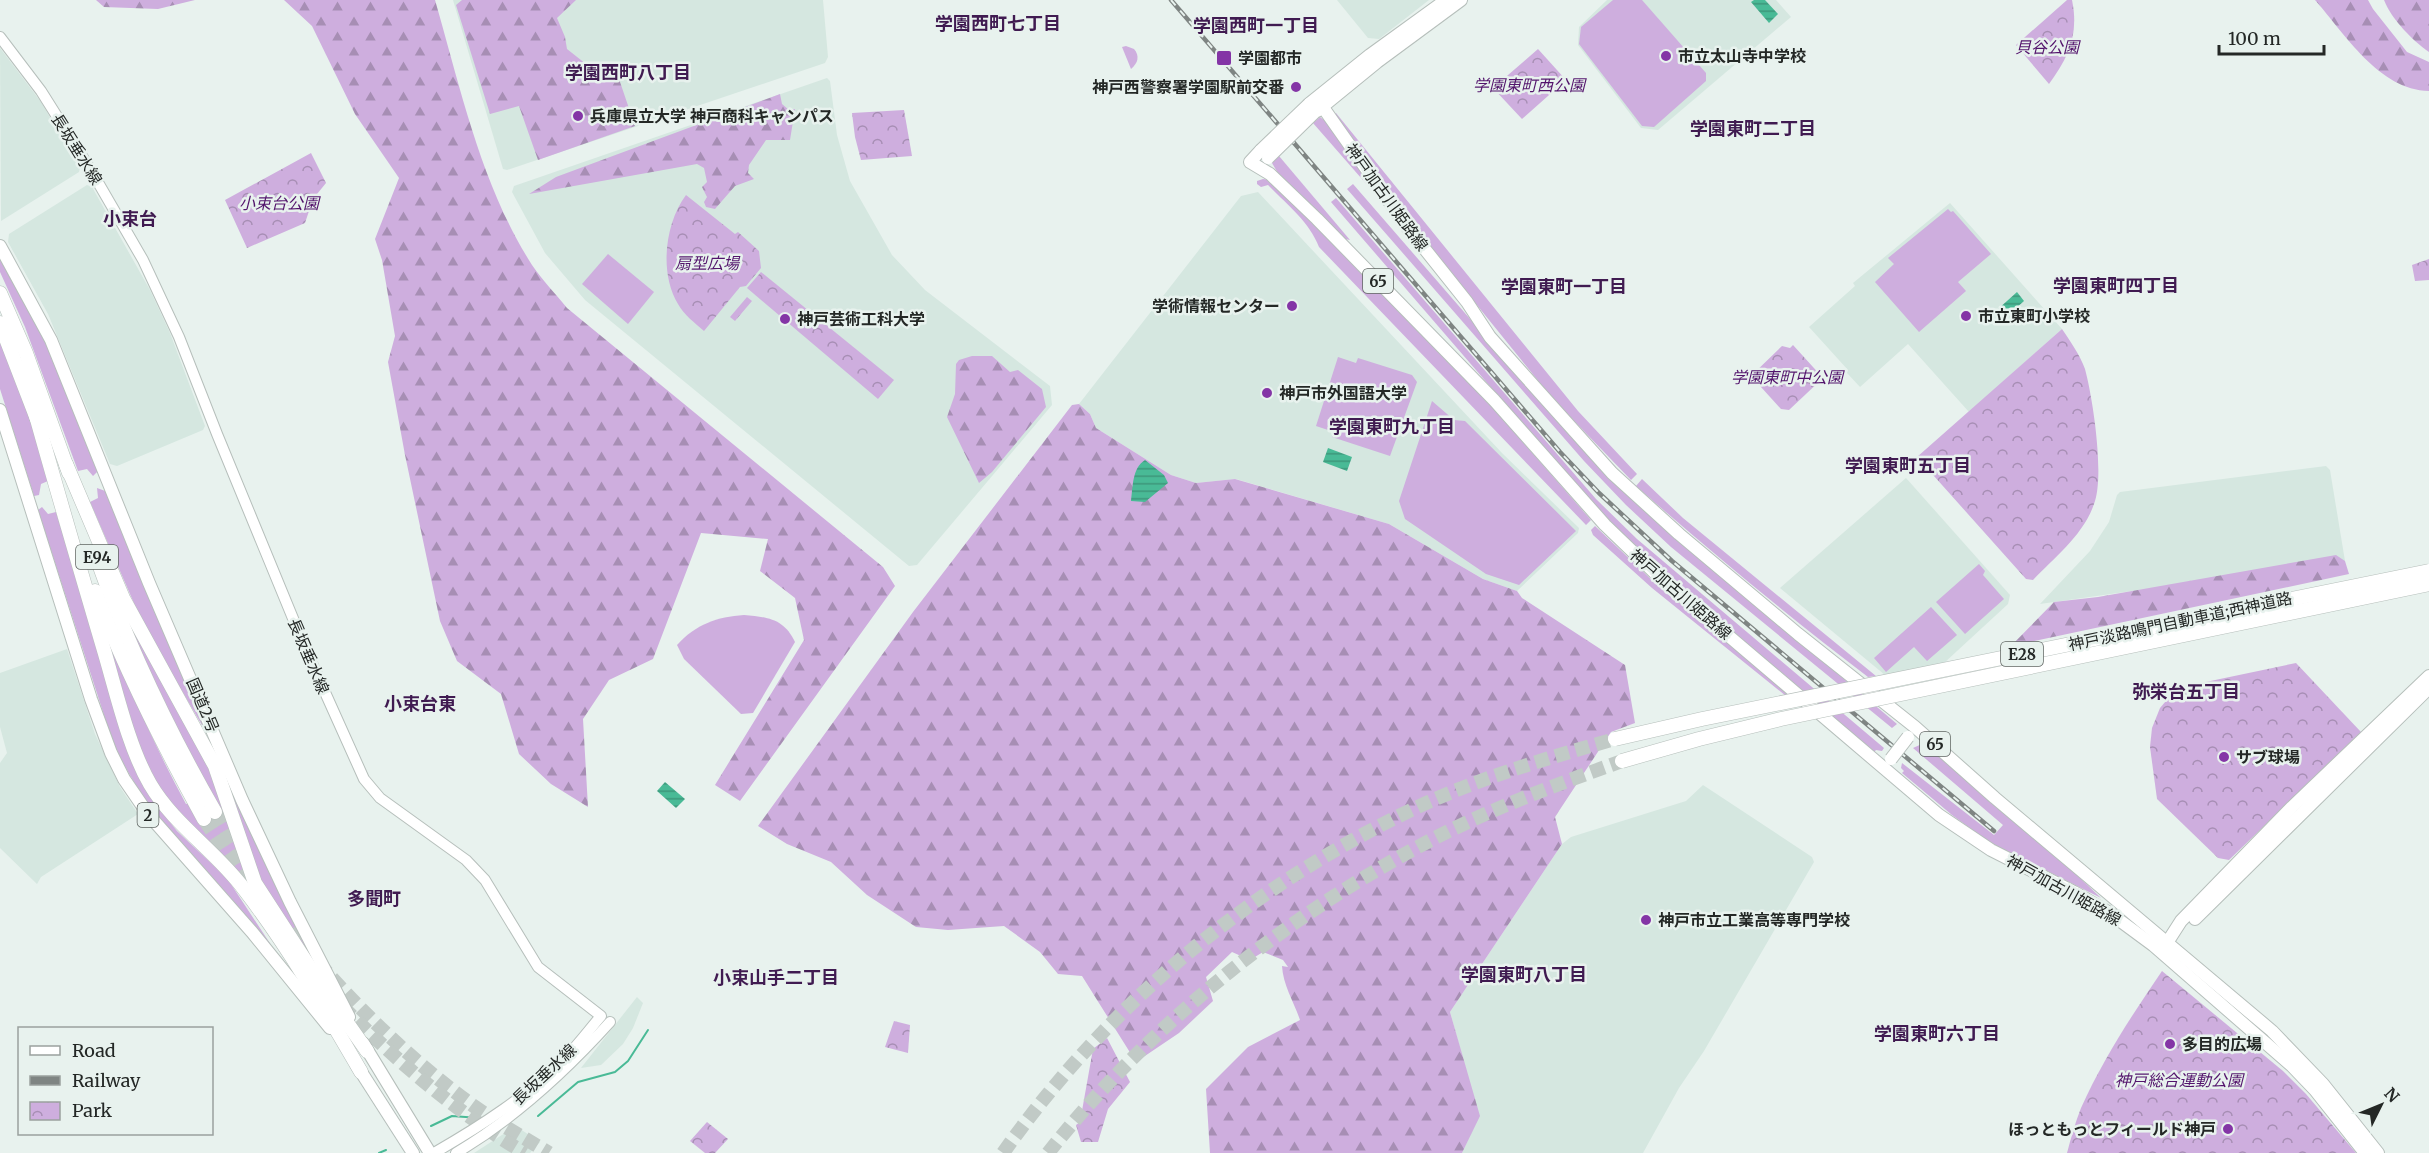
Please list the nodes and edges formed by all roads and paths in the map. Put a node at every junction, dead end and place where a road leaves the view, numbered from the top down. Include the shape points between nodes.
1 (1446, 0) edge
2 (1461, 0) edge
3 (0, 37) edge
4 (1315, 107) junction
5 (0, 246) edge
6 (0, 293) edge
7 (0, 323) edge
8 (0, 410) edge
9 (35, 412) junction
10 (66, 464) junction
11 (2429, 571) edge
12 (2429, 584) edge
13 (2429, 676) edge
14 (2429, 688) edge
15 (1911, 732) junction
16 (1615, 739) tunnel mouth
17 (1622, 761) tunnel mouth
18 (1887, 764) junction
19 (2164, 947) junction
20 (606, 1019) junction
21 (368, 1051) junction
22 (361, 1072) junction
23 (413, 1153) edge
24 (432, 1153) edge
25 (456, 1153) edge
26 (2365, 1153) edge
27 (2378, 1153) edge

1 - 4 main road, 神戸加古川姫路線 / 65 via 1371,55
2 - 4 main road, 神戸加古川姫路線 / 65
3 - 20 main road, 長坂垂水線 via 47,101 144,260 306,650 364,779 380,798 466,860 485,880 538,967
4 - 15 main road, 神戸加古川姫路線 / 65 via 1490,337 1612,473
4 - 18 main road, 神戸加古川姫路線 / 65, bridge via 1259,159 1494,400 1565,483 1635,554
5 - 21 main road, 国道2号 via 51,340 242,800
6 - 10 highway, E94 via 27,353
7 - 9 highway, E94
8 - 22 main road, 2 via 91,699 124,779 148,814 299,989
9 - 10 highway, E94 via 117,647 160,738 209,816 116,614
9 - 22 highway via 114,685 151,785 167,808 244,889
10 - 21 highway via 123,598 215,766 255,883
11 - 16 highway, 神戸淡路鳴門自動車道;西神道路 / E28, bridge
12 - 17 highway, 神戸淡路鳴門自動車道;西神道路 / E28, bridge via 1780,719
13 - 19 main road via 2292,807 2181,921
14 - 19 main road
15 - 18 main road, bridge
15 - 19 main road, 神戸加古川姫路線 / 65 via 2013,813
18 - 19 main road, 神戸加古川姫路線 / 65 via 1964,834 2093,903
19 - 26 main road, 神戸加古川姫路線 / 65 via 2292,1066
19 - 27 main road, 神戸加古川姫路線 / 65 via 2287,1046
20 - 24 main road, 長坂垂水線 via 515,1102
20 - 25 main road, 長坂垂水線 via 576,1060 542,1092 487,1135
21 - 24 main road, 国道2号
22 - 23 main road, 2

